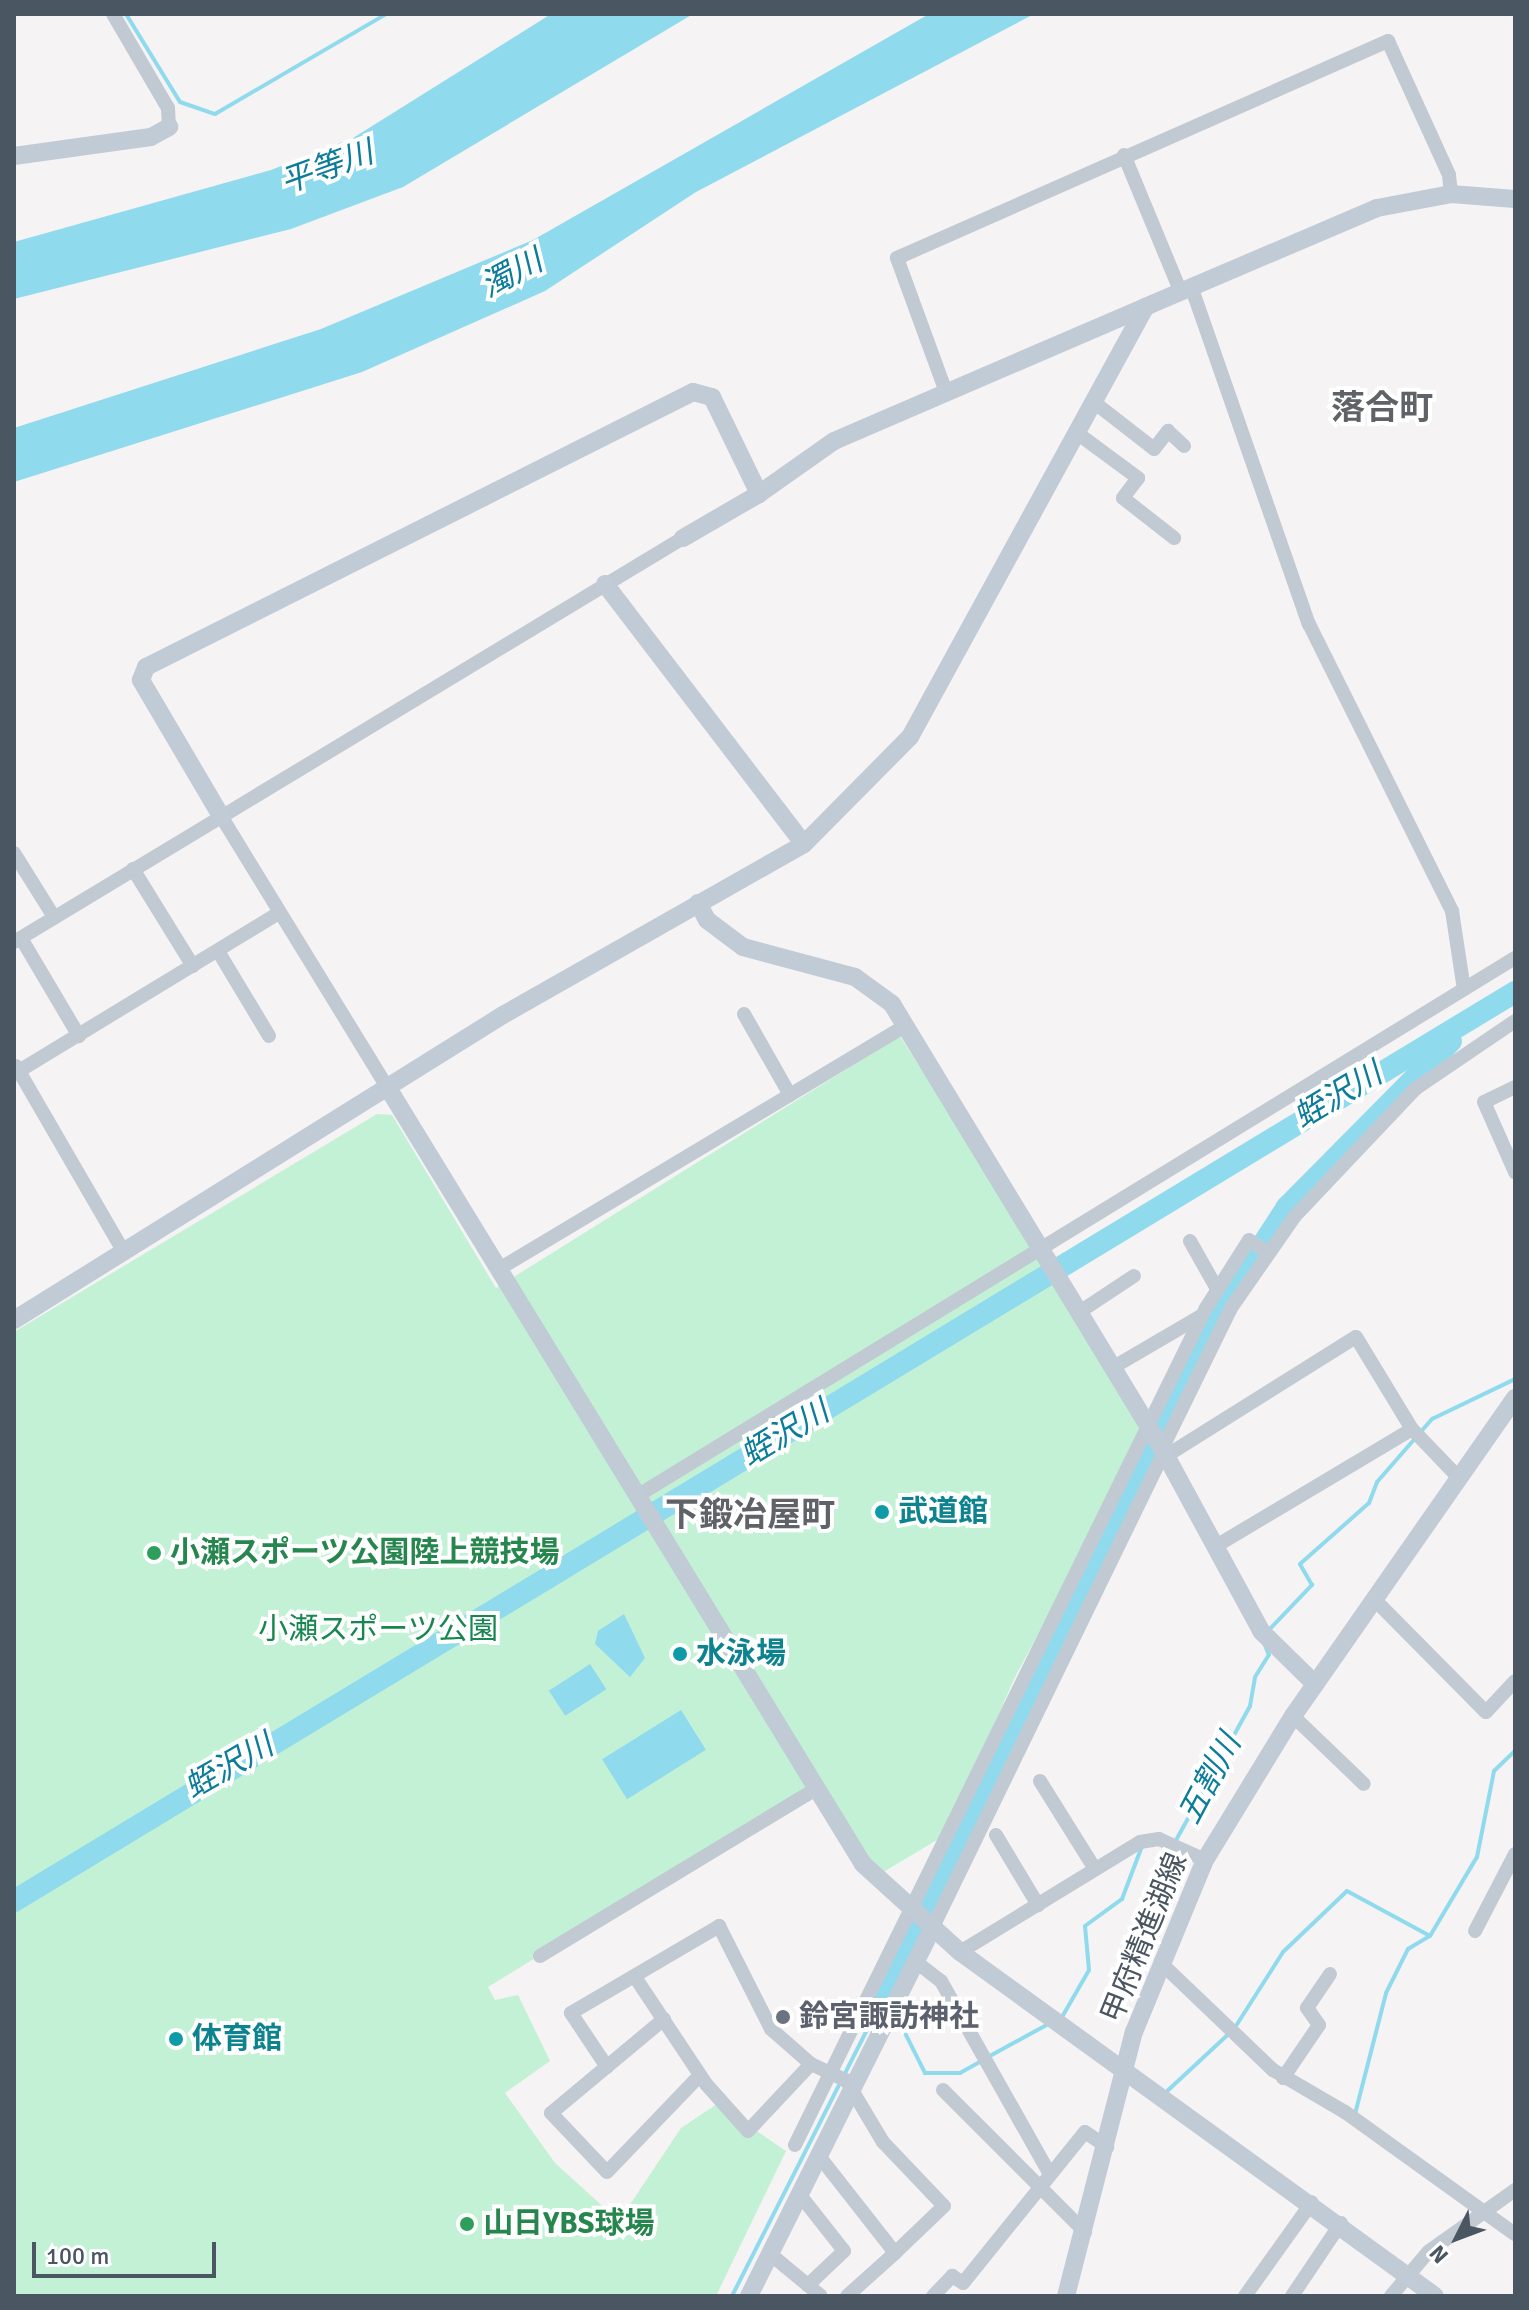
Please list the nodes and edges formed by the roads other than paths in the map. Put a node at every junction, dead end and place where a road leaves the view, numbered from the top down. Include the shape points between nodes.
1 (113, 14) edge
2 (169, 127) joint
3 (1124, 155) junction
4 (14, 156) edge
5 (1451, 194) junction
6 (1515, 199) edge
7 (1185, 288) junction
8 (1145, 307) junction
9 (946, 392) junction
10 (1095, 403) junction
11 (1077, 433) junction
12 (1184, 446) dead end
13 (759, 494) junction
14 (683, 538) joint
15 (1174, 538) dead end
16 (605, 584) junction
17 (221, 816) junction
18 (804, 844) junction
19 (14, 853) edge
20 (133, 869) junction
21 (698, 903) junction
22 (277, 914) junction
23 (54, 917) junction
24 (17, 940) edge
25 (218, 951) junction
26 (1515, 958) edge
27 (193, 966) junction
28 (1464, 989) junction
29 (744, 1014) dead end
30 (1515, 1021) edge
31 (906, 1025) junction
32 (79, 1036) junction
33 (269, 1036) dead end
34 (16, 1069) edge
35 (1515, 1087) edge
36 (388, 1088) junction
37 (790, 1095) junction
38 (1515, 1172) edge
39 (1190, 1241) dead end
40 (1267, 1251) junction
41 (124, 1252) junction
42 (1043, 1255) junction
43 (499, 1269) junction
44 (1134, 1276) dead end
45 (1217, 1289) junction
46 (1078, 1313) junction
47 (1202, 1315) junction
48 (14, 1320) edge
49 (1112, 1368) junction
50 (1515, 1398) edge
51 (1148, 1428) junction
52 (1413, 1430) junction
53 (1163, 1451) junction
54 (1459, 1478) junction
55 (639, 1499) junction
56 (1216, 1546) junction
57 (1374, 1599) junction
58 (1020, 1677) junction
59 (1515, 1681) edge
60 (1315, 1684) junction
61 (1044, 1688) junction
62 (1293, 1716) junction
63 (1040, 1781) dead end
64 (1364, 1784) dead end
65 (816, 1789) junction
66 (996, 1835) dead end
67 (1515, 1854) edge
68 (1205, 1860) junction
69 (1095, 1869) junction
70 (1038, 1905) junction
71 (921, 1920) junction
72 (1475, 1931) dead end
73 (960, 1952) junction
74 (540, 1956) dead end
75 (915, 1961) junction
76 (1161, 1963) junction
77 (1330, 1974) dead end
78 (635, 1977) junction
79 (664, 2019) junction
80 (811, 2064) junction
81 (607, 2067) junction
82 (1126, 2067) junction
83 (700, 2075) junction
84 (1283, 2078) junction
85 (841, 2080) junction
86 (943, 2090) dead end
87 (795, 2145) dead end
88 (1107, 2147) junction
89 (819, 2156) junction
90 (1049, 2173) junction
91 (1036, 2189) junction
92 (1515, 2190) edge
93 (800, 2195) junction
94 (1312, 2202) junction
95 (1482, 2213) junction
96 (1341, 2223) junction
97 (1085, 2232) junction
98 (1515, 2234) edge
99 (769, 2253) junction
100 (895, 2253) junction
101 (1407, 2275) junction
102 (808, 2285) junction
103 (1251, 2292) edge
104 (749, 2296) edge
105 (821, 2296) edge
106 (847, 2296) edge
107 (933, 2296) edge
108 (1066, 2296) edge
109 (1271, 2296) edge
110 (1292, 2296) edge
111 (1391, 2296) edge
112 (1435, 2296) edge

1 - 2 street via 168,108
2 - 4 street via 151,137
3 - 5 street via 1388,41 1449,175
3 - 7 street
3 - 9 street via 893,263
5 - 6 street
5 - 7 street via 1377,208
7 - 8 street
7 - 28 street via 1309,624 1452,911
8 - 9 street
8 - 10 street
9 - 13 street via 834,441
10 - 11 street
10 - 12 street via 1154,449 1168,431
11 - 15 street via 1138,478 1123,498
11 - 18 street via 910,737
13 - 14 street
13 - 17 street via 712,397 693,392 146,667 141,680
14 - 16 street
16 - 17 street
16 - 18 street
17 - 20 street
17 - 22 street
18 - 21 street via 775,867
19 - 23 street
20 - 23 street
20 - 27 street
21 - 31 street via 707,920 743,947 869,983
21 - 36 street
22 - 25 street
22 - 36 street
23 - 24 street
24 - 32 street
25 - 27 street
25 - 33 street
26 - 28 street
27 - 32 street
28 - 42 street
29 - 37 street
30 - 40 street via 1442,1066 1393,1109
31 - 37 street
31 - 42 street
32 - 34 street
34 - 41 street
35 - 38 street via 1484,1102
36 - 41 street
36 - 43 street
37 - 43 street
39 - 45 street
40 - 45 street via 1249,1240
40 - 53 street via 1206,1352
41 - 48 street
42 - 46 street
42 - 55 street
43 - 55 street
44 - 46 street
45 - 47 street
46 - 49 street
47 - 49 street
47 - 51 street
49 - 51 street
50 - 54 street, 甲府精進湖線
51 - 53 street
51 - 58 street
52 - 53 street via 1356,1337
52 - 54 street
52 - 56 street
53 - 56 street
53 - 61 street
54 - 57 street, 甲府精進湖線
55 - 65 street
56 - 60 street via 1266,1637
57 - 59 street via 1486,1712
57 - 60 street, 甲府精進湖線
58 - 61 street
58 - 71 street
60 - 62 street, 甲府精進湖線
61 - 71 street
62 - 64 street
62 - 68 street, 甲府精進湖線
63 - 69 street
65 - 71 street via 863,1864
65 - 74 street
66 - 70 street
67 - 72 street
68 - 69 street via 1159,1839 1140,1842
68 - 76 street, 甲府精進湖線
69 - 70 street
70 - 73 street
71 - 73 street
71 - 75 street
71 - 85 street
73 - 82 street
75 - 85 street via 893,2009
75 - 90 street via 941,1981
76 - 82 street, 甲府精進湖線
76 - 84 street
77 - 84 street via 1307,2008 1319,2025
78 - 79 street
78 - 80 street via 719,1926 771,2029
78 - 81 street via 571,2013
79 - 81 street
79 - 83 street
80 - 83 street via 748,2131
80 - 85 street
81 - 83 street via 551,2113 607,2172
82 - 88 street, 甲府精進湖線
82 - 94 street
84 - 95 street via 1345,2112
85 - 87 street
85 - 89 street
85 - 100 street via 883,2142 944,2206
86 - 91 street
88 - 90 street via 1085,2132
88 - 97 street, 甲府精進湖線
89 - 93 street
89 - 100 street
90 - 91 street
91 - 97 street
91 - 107 street via 963,2283 952,2276
92 - 95 street
93 - 99 street
93 - 102 street via 844,2251
94 - 96 street
94 - 103 street
95 - 98 street
95 - 101 street
96 - 101 street
96 - 110 street
97 - 108 street, 甲府精進湖線
99 - 102 street
99 - 104 street
100 - 106 street
101 - 111 street
101 - 112 street
102 - 105 street
103 - 109 street

